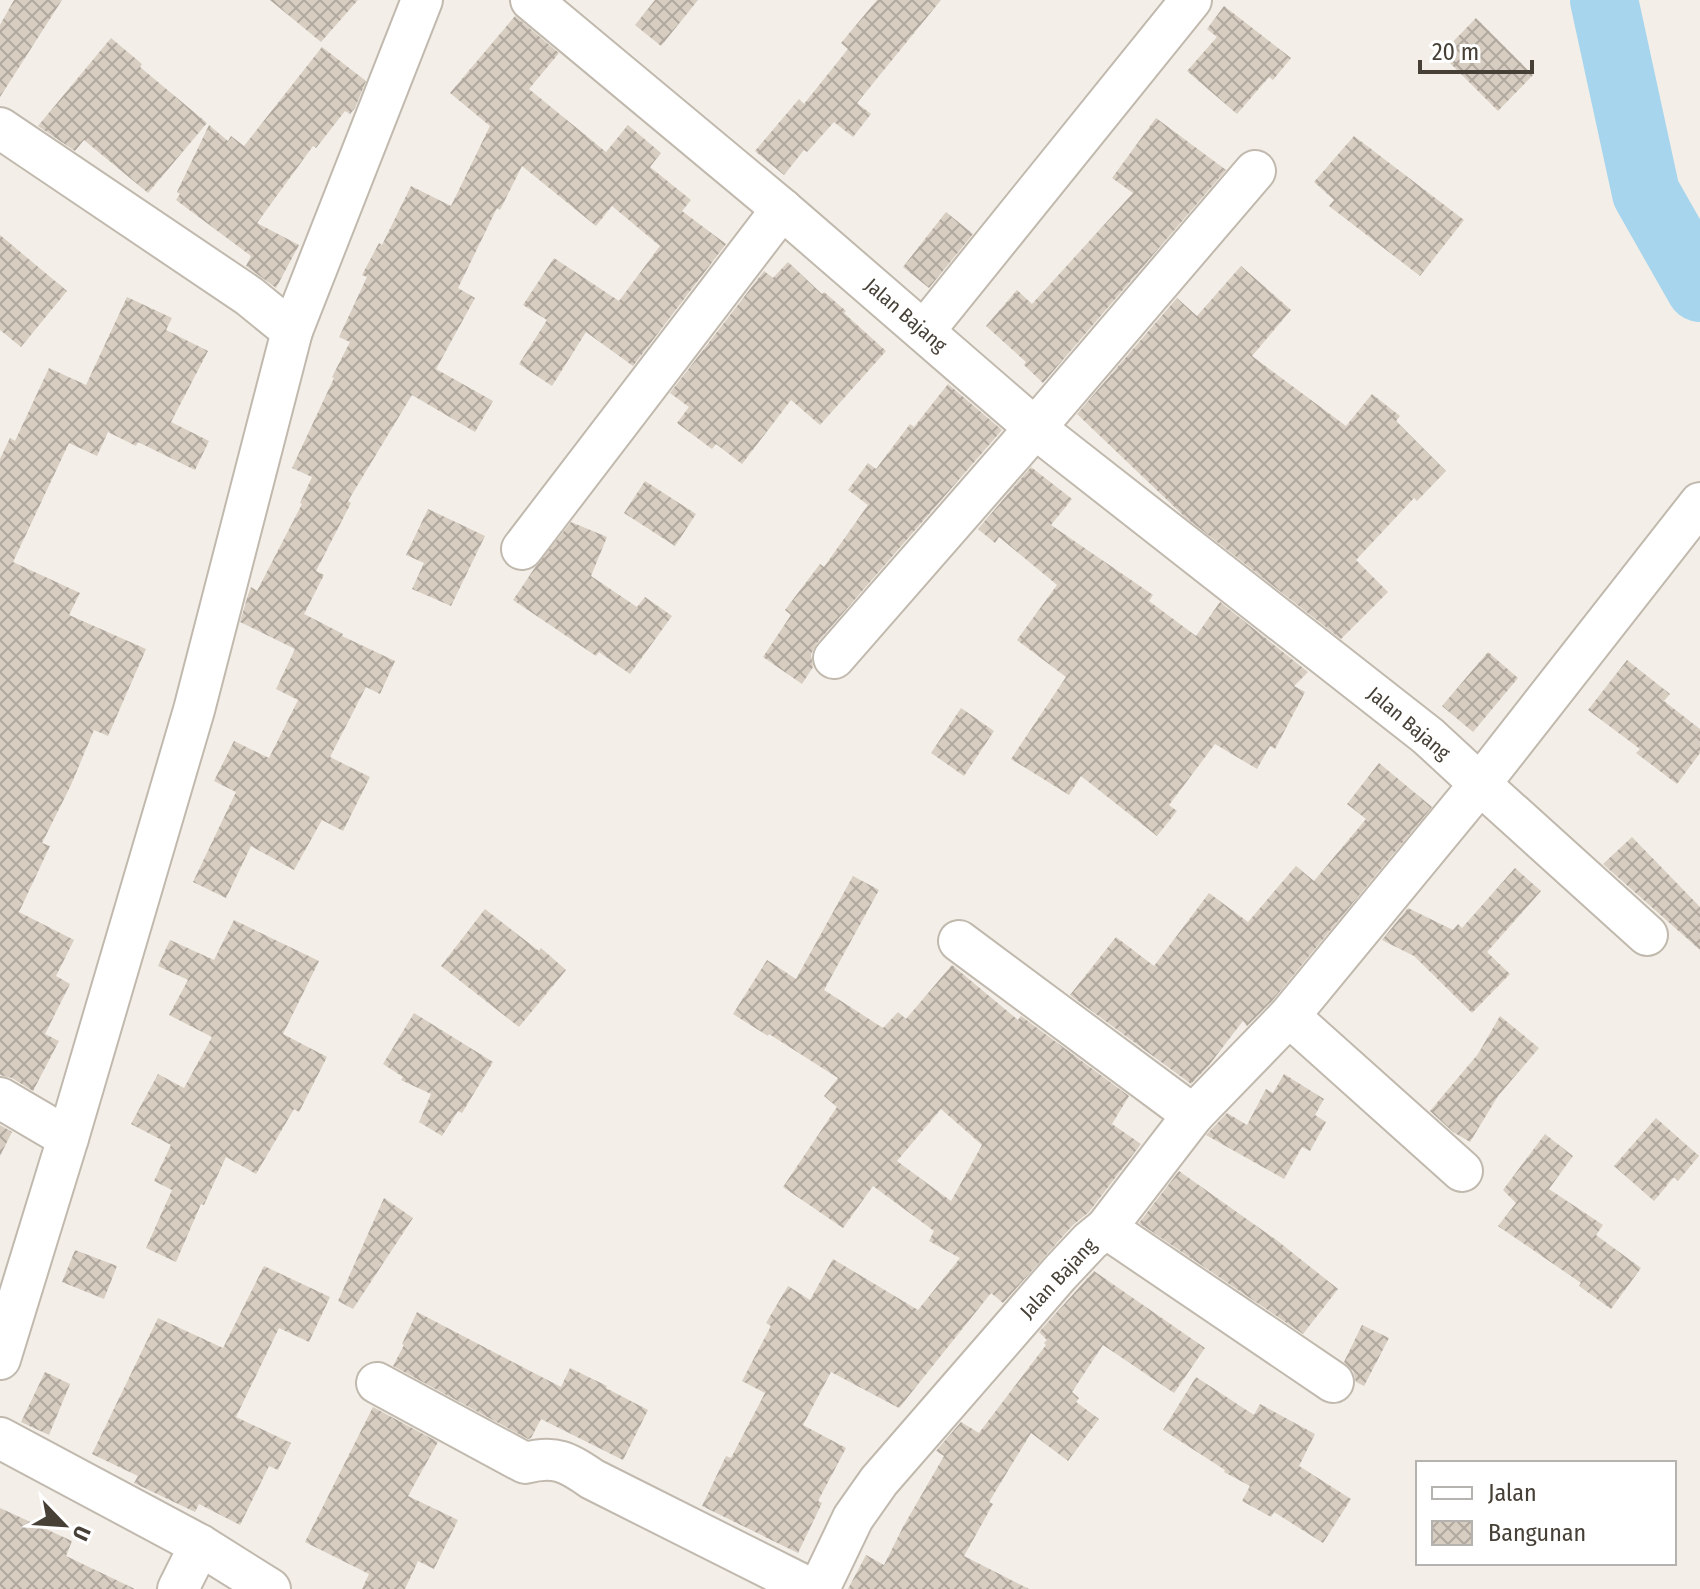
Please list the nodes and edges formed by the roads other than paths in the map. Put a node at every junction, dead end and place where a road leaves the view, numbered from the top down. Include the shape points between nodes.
1 (422, 0) edge
2 (531, 0) edge
3 (1191, 0) edge
4 (0, 128) edge
5 (1255, 171) dead end
6 (782, 209) junction
7 (292, 331) junction
8 (924, 331) junction
9 (1035, 428) junction
10 (1700, 503) edge
11 (522, 549) dead end
12 (834, 658) dead end
13 (1480, 784) junction
14 (1647, 935) dead end
15 (959, 941) dead end
16 (1289, 1016) junction
17 (0, 1098) edge
18 (1193, 1115) junction
19 (68, 1138) junction
20 (1462, 1171) dead end
21 (1106, 1228) junction
22 (0, 1359) edge
23 (1333, 1382) dead end
24 (377, 1383) dead end
25 (0, 1438) edge
26 (200, 1545) junction
27 (178, 1589) edge
28 (270, 1589) edge
29 (811, 1589) edge
30 (819, 1589) edge

1 - 7 street
2 - 6 street, Jalan Bajang
3 - 8 street
4 - 7 street via 249,296
5 - 9 street
6 - 8 street, Jalan Bajang
6 - 11 street
7 - 19 street via 194,710
8 - 9 street, Jalan Bajang
9 - 12 street
9 - 13 street, Jalan Bajang via 1428,736
10 - 13 street
13 - 14 street
13 - 16 street, Jalan Bajang
15 - 18 street
16 - 18 street, Jalan Bajang
16 - 20 street
17 - 19 street
18 - 21 street, Jalan Bajang
19 - 22 street
21 - 23 street
21 - 30 street, Jalan Bajang via 1059,1274 879,1481 853,1518
24 - 29 street via 525,1463 552,1458 572,1465
25 - 26 street
26 - 27 street
26 - 28 street

